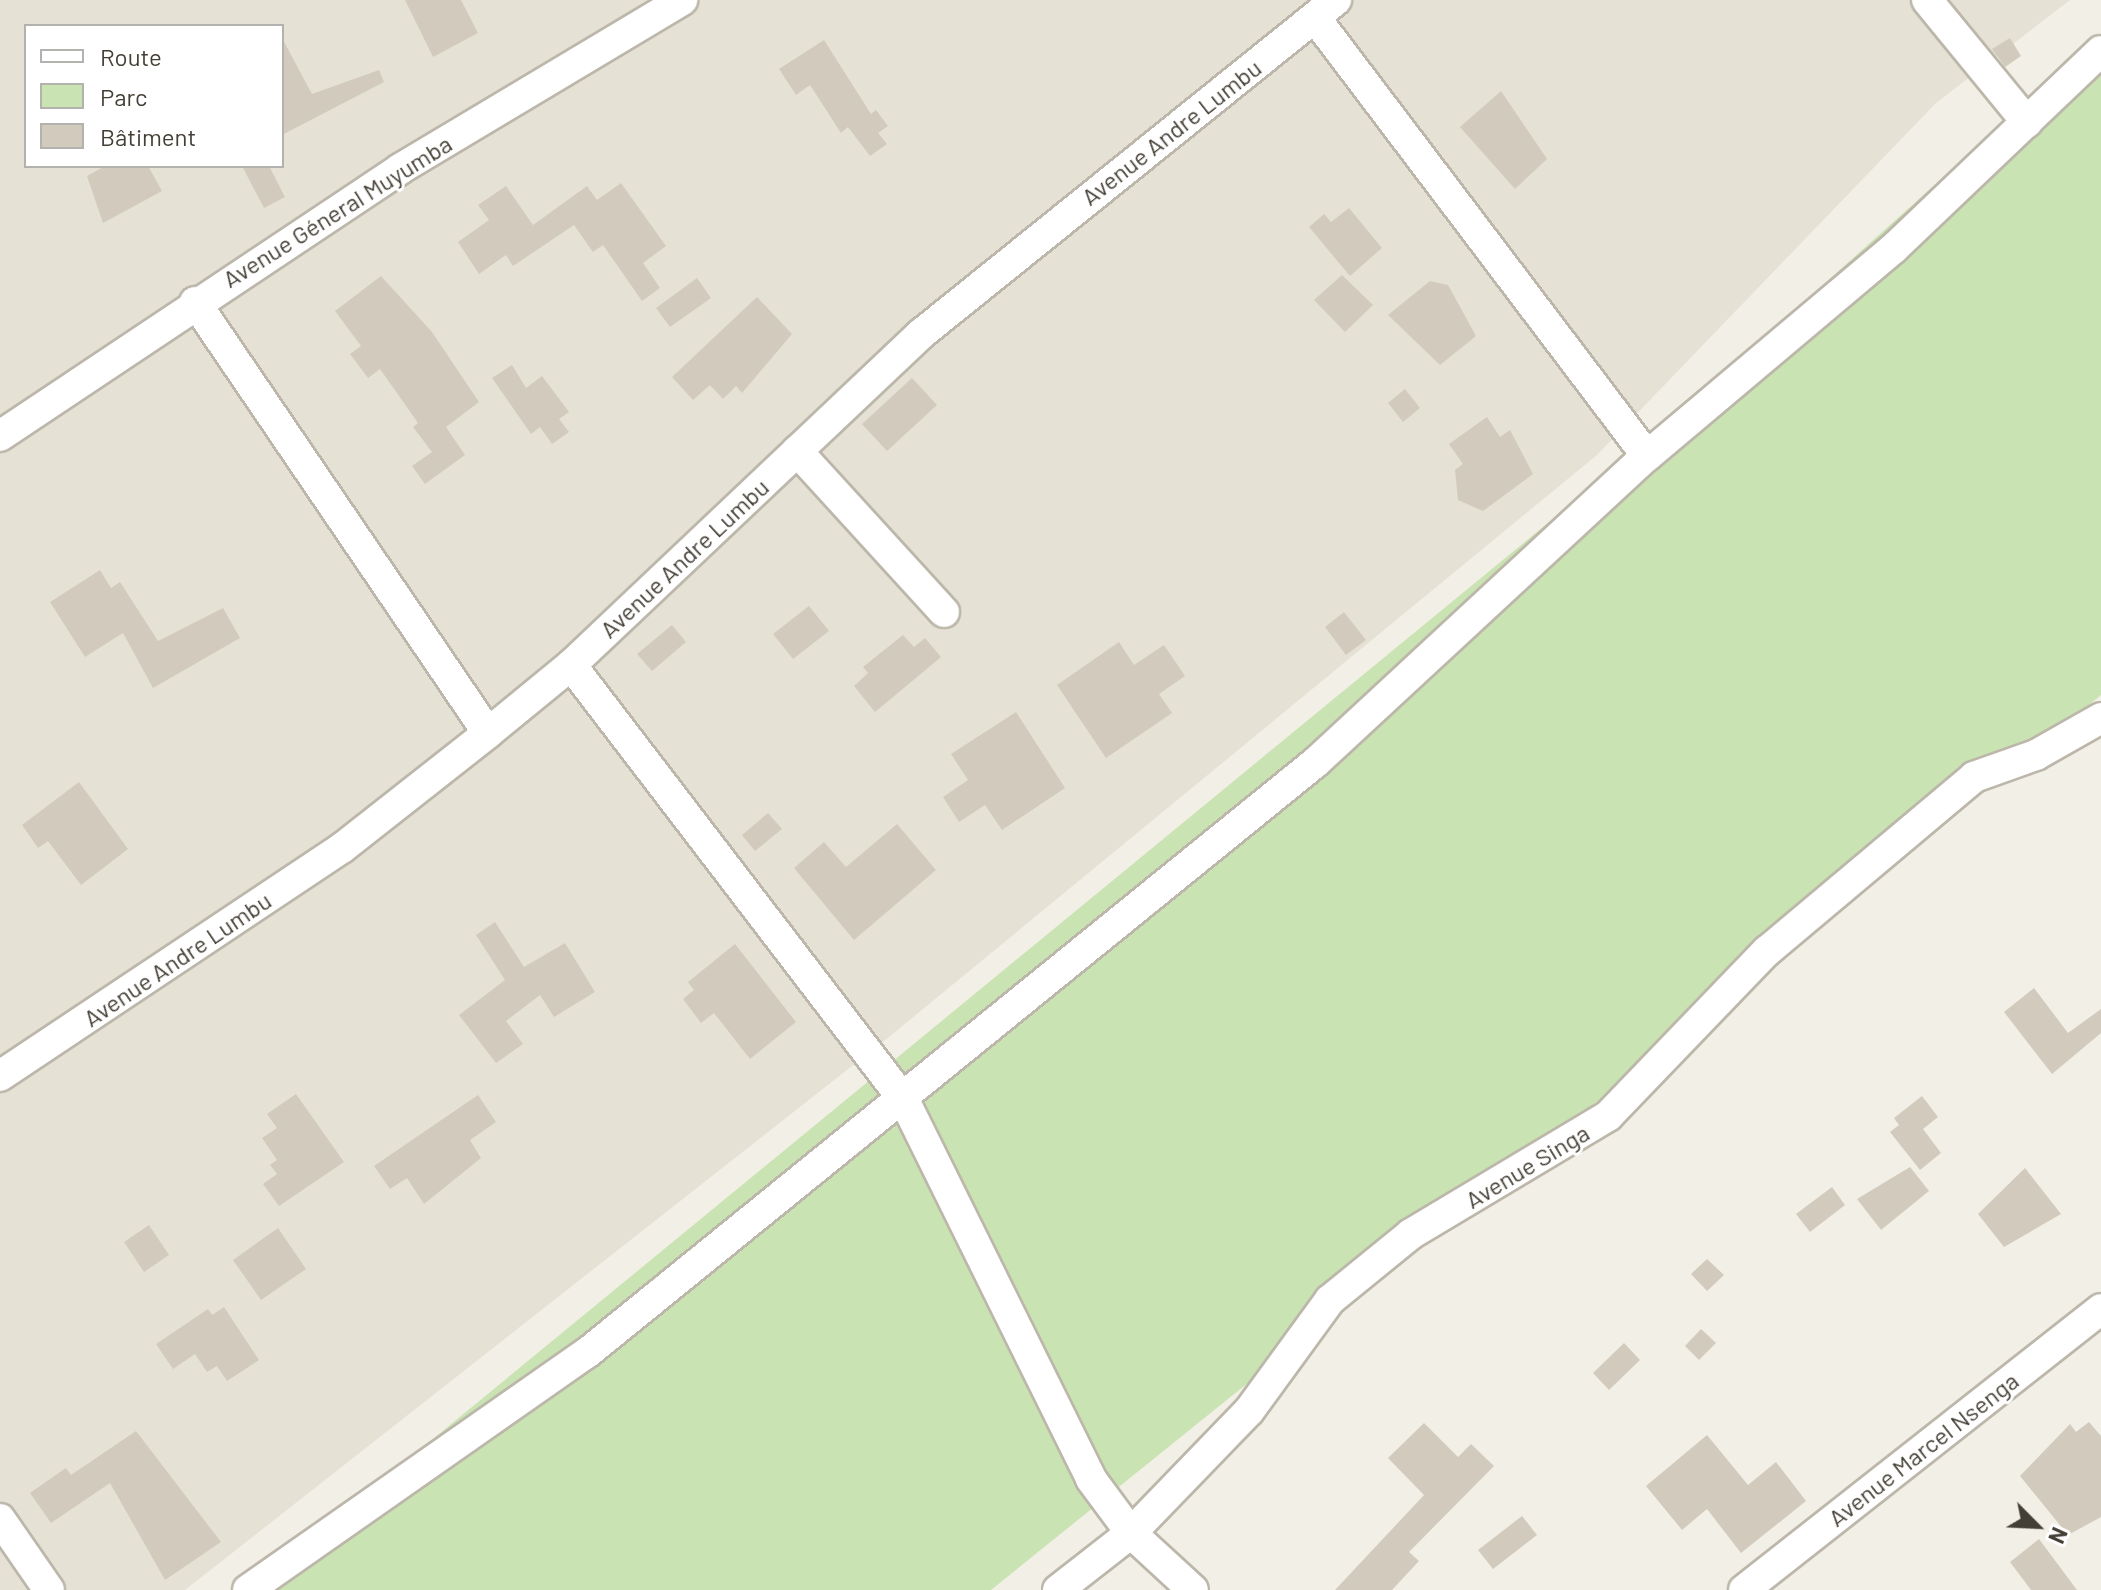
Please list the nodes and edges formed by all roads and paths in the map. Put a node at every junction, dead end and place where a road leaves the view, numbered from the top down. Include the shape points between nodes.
1 (682, 0) edge
2 (1927, 0) edge
3 (1326, 10) edge
4 (2101, 51) edge
5 (2027, 122) junction
6 (195, 302) junction
7 (0, 436) edge
8 (797, 451) junction
9 (1647, 456) junction
10 (944, 612) dead end
11 (571, 665) junction
12 (2101, 718) edge
13 (488, 733) junction
14 (0, 1076) edge
15 (904, 1100) junction
16 (2101, 1309) edge
17 (0, 1519) edge
18 (1131, 1533) junction
19 (49, 1590) edge
20 (248, 1590) edge
21 (1058, 1590) edge
22 (1193, 1590) edge
23 (1744, 1590) edge

1 - 6 street, Avenue Géneral Muyumba
2 - 5 street
3 - 8 street, Avenue Andre Lumbu via 944,315
3 - 9 street
4 - 5 street
5 - 9 street via 1893,249
6 - 7 street, Avenue Géneral Muyumba
6 - 13 street
8 - 10 street
8 - 11 street, Avenue Andre Lumbu
9 - 15 street via 1316,762
11 - 13 street, Avenue Andre Lumbu
11 - 15 street
12 - 18 street, Avenue Singa via 2036,755 1974,777 1767,951 1608,1116 1411,1234 1330,1300 1249,1411
13 - 14 street, Avenue Andre Lumbu via 342,848
15 - 18 street via 1044,1395
15 - 20 street via 587,1353
16 - 23 street, Avenue Marcel Nsenga
17 - 19 street
18 - 21 street, Avenue Singa
18 - 22 street

